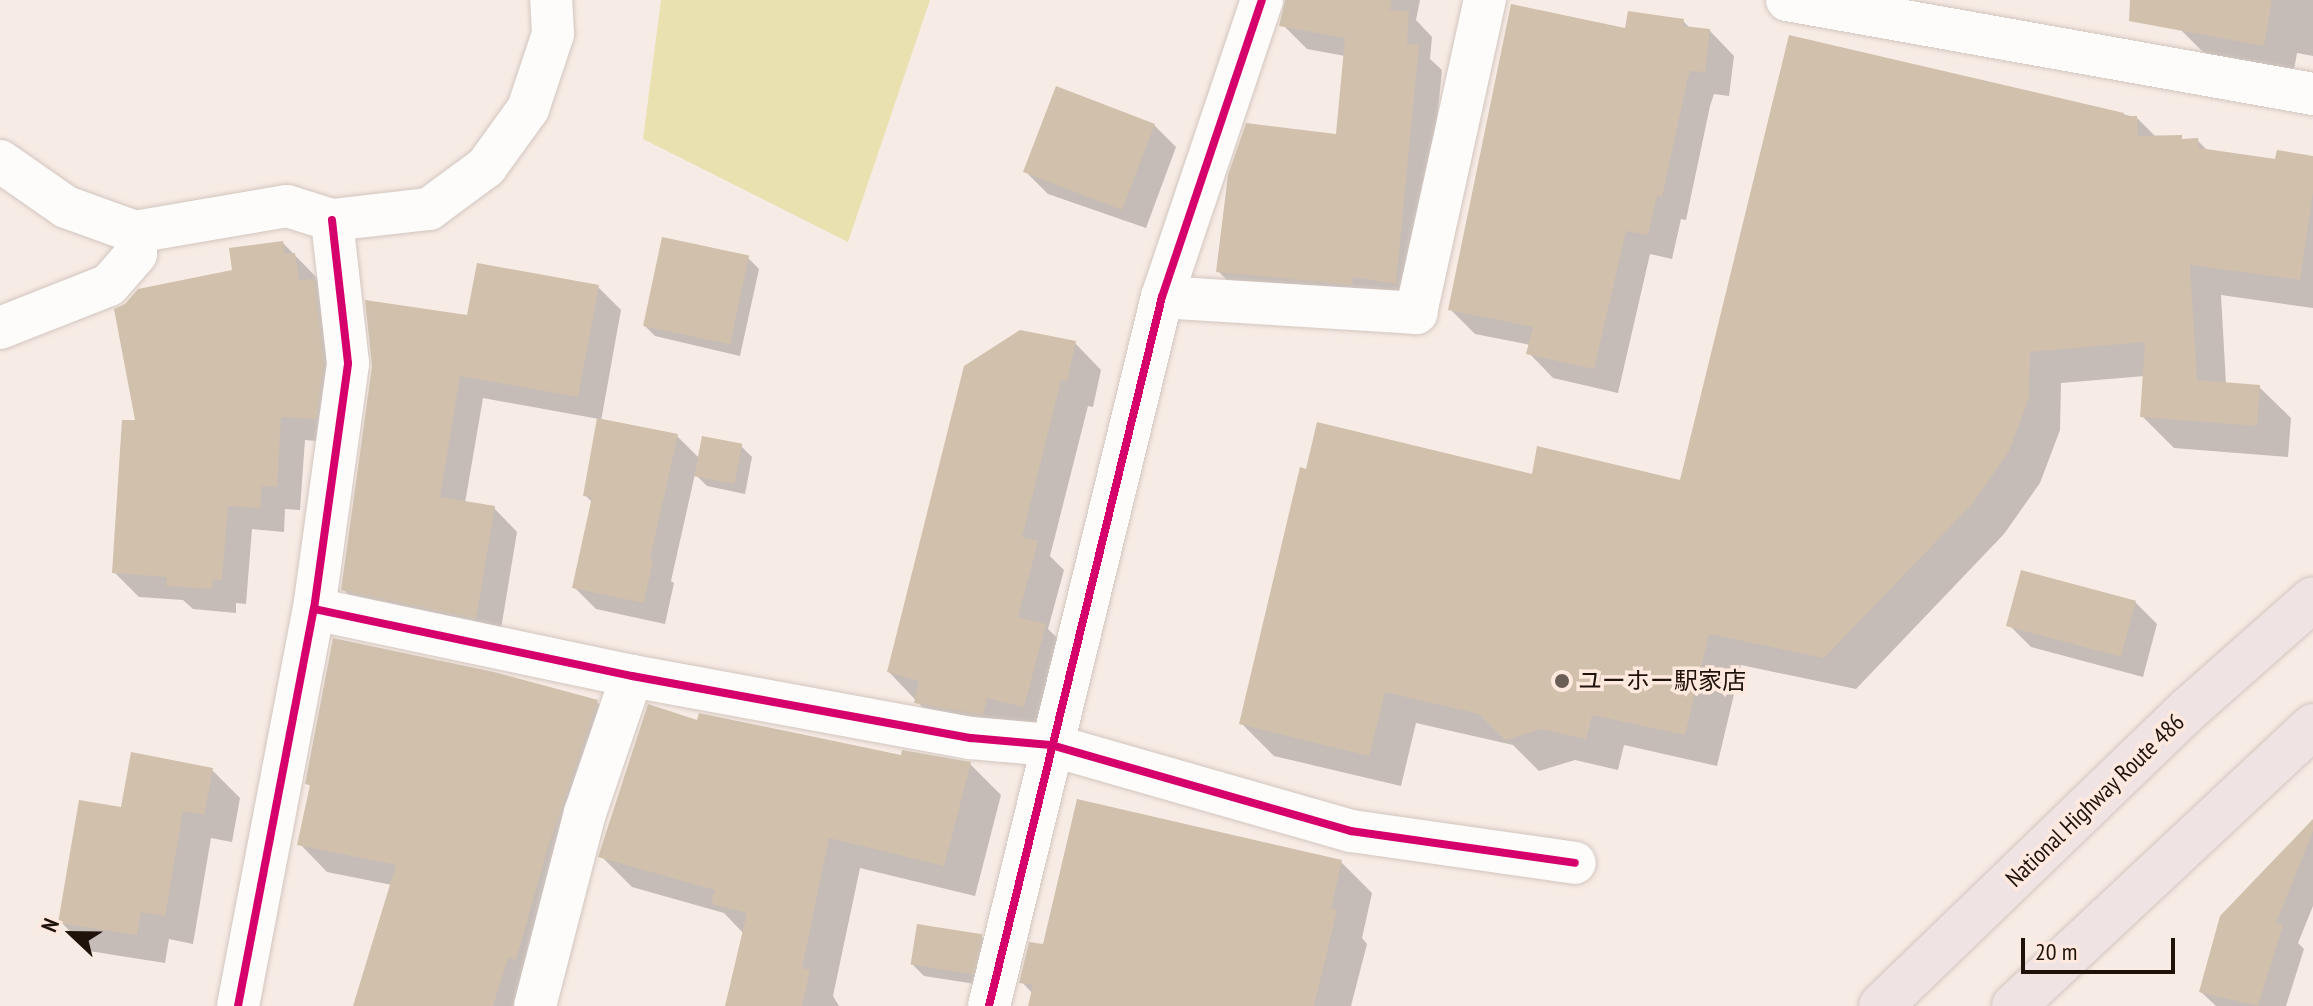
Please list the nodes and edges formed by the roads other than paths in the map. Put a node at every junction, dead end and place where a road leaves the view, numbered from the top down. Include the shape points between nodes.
1 (551, 0) edge
2 (1262, 0) edge
3 (1485, 0) edge
4 (1787, 0) edge
5 (1873, 7) edge
6 (2313, 94) edge
7 (0, 161) edge
8 (332, 220) junction
9 (135, 232) junction
10 (1162, 297) junction
11 (0, 328) edge
12 (2313, 599) edge
13 (314, 609) junction
14 (632, 676) junction
15 (2313, 726) edge
16 (1051, 745) junction
17 (1575, 863) dead end
18 (238, 1006) edge
19 (535, 1006) edge
20 (989, 1006) edge
21 (1881, 1006) edge
22 (2014, 1006) edge

1 - 8 street via 553,34 528,109 486,167 429,209
2 - 10 street
3 - 10 street via 1416,313
4 - 5 street
5 - 6 street
7 - 9 street via 66,207
8 - 9 street via 287,206
8 - 13 street via 348,363
9 - 11 street via 136,254 109,285
10 - 16 street
12 - 21 highway, National Highway Route 486 via 2190,708
13 - 14 street
13 - 18 street
14 - 16 street via 971,738
14 - 19 street via 585,813
15 - 22 highway
16 - 17 street via 1351,831
16 - 20 street

